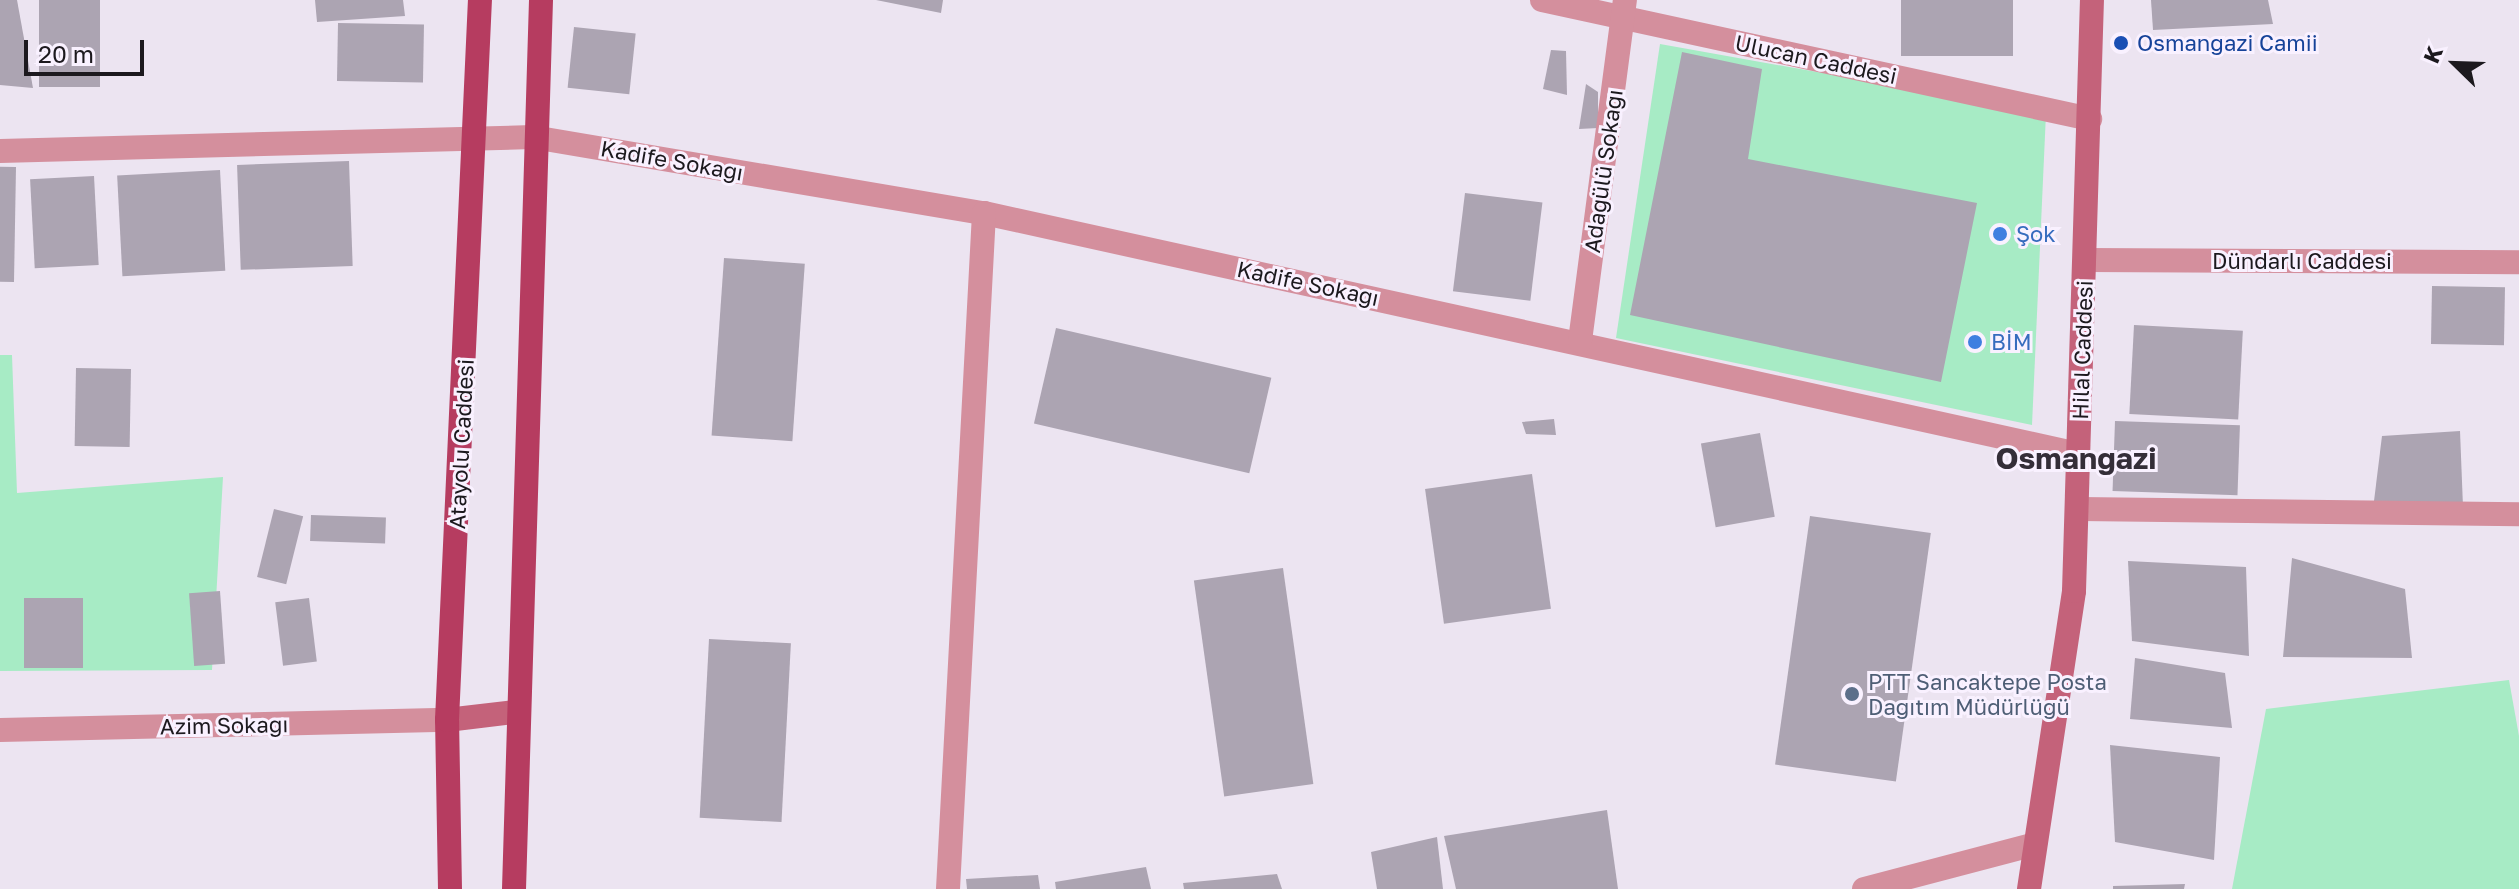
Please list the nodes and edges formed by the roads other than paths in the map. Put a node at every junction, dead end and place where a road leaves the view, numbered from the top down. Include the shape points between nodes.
1 (480, 0) edge
2 (541, 0) edge
3 (1542, 0) edge
4 (2092, 0) edge
5 (1624, 9) edge
6 (2090, 119) junction
7 (533, 137) junction
8 (476, 142) junction
9 (0, 151) edge
10 (984, 213) junction
11 (2086, 260) junction
12 (2519, 262) edge
13 (1580, 341) junction
14 (2078, 454) junction
15 (2080, 509) junction
16 (2519, 515) edge
17 (514, 712) junction
18 (447, 720) junction
19 (0, 730) edge
20 (2035, 844) junction
21 (450, 889) edge
22 (514, 889) edge
23 (948, 889) edge
24 (1864, 889) edge
25 (2029, 889) edge

1 - 8 main road, Atayolu Caddesi
2 - 7 main road
3 - 5 street, Ulucan Caddesi
4 - 6 street, Hilal Caddesi
5 - 6 street, Ulucan Caddesi
5 - 13 street, Adagülü Sokağı
6 - 11 street, Hilal Caddesi
7 - 8 street, Kadife Sokağı
7 - 10 street, Kadife Sokağı
7 - 17 main road
8 - 9 street, Kadife Sokağı
8 - 18 main road, Atayolu Caddesi
10 - 13 street, Kadife Sokağı
10 - 23 street
11 - 12 street, Dündarlı Caddesi
11 - 14 street, Hilal Caddesi
13 - 14 street, Kadife Sokağı
14 - 15 street, Hilal Caddesi
15 - 16 street
15 - 20 street, Hilal Caddesi
17 - 18 street
17 - 22 main road
18 - 19 street, Azim Sokağı
18 - 21 main road, Atayolu Caddesi
20 - 24 street
20 - 25 street, Hilal Caddesi

